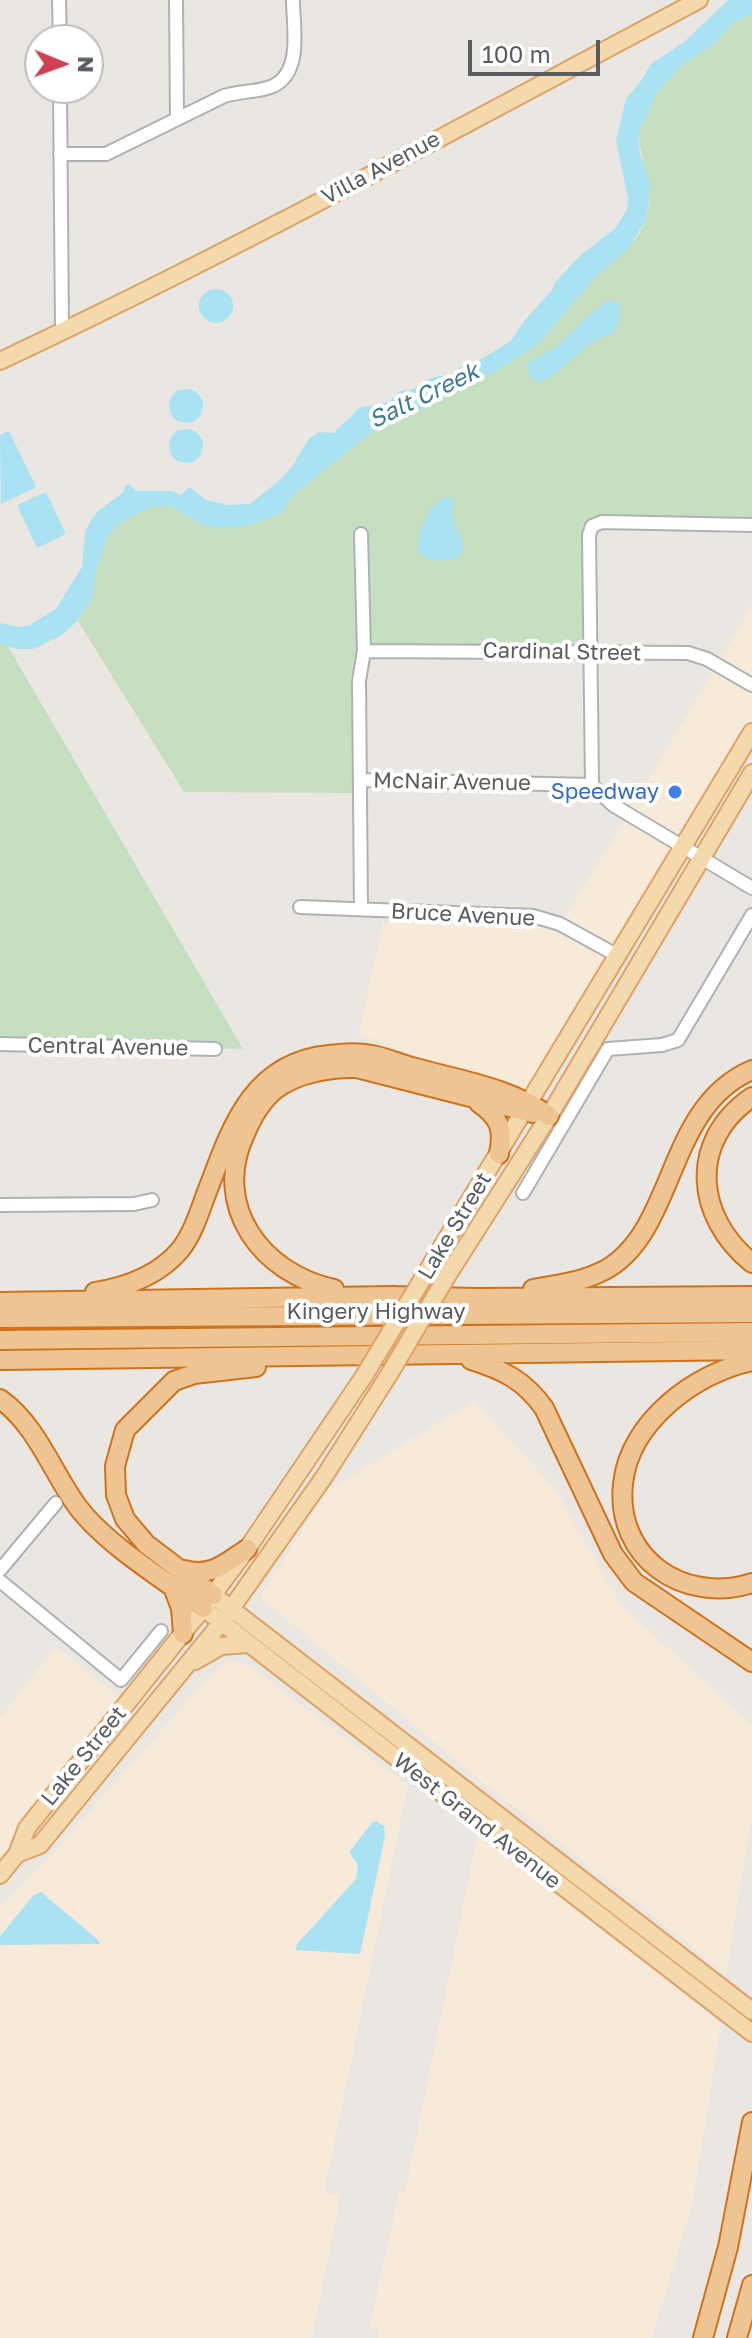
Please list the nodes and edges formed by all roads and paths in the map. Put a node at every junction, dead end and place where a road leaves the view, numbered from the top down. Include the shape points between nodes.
1 (59, 0) edge
2 (176, 0) edge
3 (293, 0) edge
4 (699, 0) edge
5 (60, 24) edge
6 (60, 104) edge
7 (177, 118) junction
8 (60, 154) junction
9 (62, 332) junction
10 (0, 361) edge
11 (752, 525) edge
12 (361, 534) dead end
13 (364, 651) junction
14 (590, 653) junction
15 (752, 685) edge
16 (752, 732) edge
17 (752, 773) edge
18 (361, 780) junction
19 (592, 785) junction
20 (682, 846) junction
21 (701, 857) junction
22 (752, 888) edge
23 (300, 907) dead end
24 (361, 909) junction
25 (752, 915) edge
26 (618, 956) junction
27 (0, 1044) edge
28 (215, 1049) dead end
29 (752, 1070) edge
30 (752, 1097) edge
31 (473, 1099) junction
32 (528, 1107) junction
33 (549, 1116) junction
34 (499, 1154) junction
35 (523, 1193) dead end
36 (152, 1200) dead end
37 (0, 1205) edge
38 (752, 1263) edge
39 (392, 1296) junction
40 (752, 1296) edge
41 (477, 1298) junction
42 (0, 1299) edge
43 (752, 1313) edge
44 (0, 1318) edge
45 (752, 1332) edge
46 (0, 1340) edge
47 (752, 1350) edge
48 (453, 1354) junction
49 (350, 1355) junction
50 (0, 1360) edge
51 (752, 1361) edge
52 (0, 1399) edge
53 (56, 1503) dead end
54 (247, 1549) junction
55 (180, 1569) junction
56 (0, 1570) edge
57 (0, 1581) edge
58 (752, 1583) edge
59 (173, 1587) junction
60 (208, 1601) junction
61 (231, 1608) junction
62 (221, 1623) junction
63 (161, 1631) dead end
64 (183, 1634) junction
65 (247, 1644) junction
66 (752, 1662) edge
67 (186, 1665) junction
68 (17, 1854) junction
69 (0, 1875) edge
70 (752, 2011) edge
71 (752, 2033) edge
72 (752, 2122) edge
73 (752, 2285) edge
74 (703, 2338) edge
75 (737, 2338) edge

1 - 5 street
2 - 7 street
3 - 7 street via 289,72 274,86 224,96
4 - 9 main road, Villa Avenue
6 - 8 street
7 - 8 street via 106,154
8 - 9 street
9 - 10 main road, Villa Avenue
11 - 14 street via 592,526
12 - 13 street
13 - 14 street, Cardinal Street
13 - 18 street via 359,681
14 - 15 street, Cardinal Street via 688,653
14 - 19 street
16 - 20 main road, Lake Street
17 - 21 main road, Lake Street
18 - 19 street, McNair Avenue
18 - 24 street
19 - 20 street via 613,805
20 - 21 street
20 - 26 main road, Lake Street
21 - 22 street
21 - 33 main road, Lake Street
23 - 24 street, Bruce Avenue
24 - 26 street, Bruce Avenue via 533,916 560,924
25 - 35 street via 678,1040 608,1049
26 - 32 main road, Lake Street
27 - 28 street, Central Avenue
29 - 41 highway via 724,1086 696,1120 644,1229 619,1260 581,1280
30 - 38 highway via 717,1135 706,1180 718,1224
31 - 32 highway
31 - 34 highway via 500,1122
31 - 39 highway via 343,1067 307,1074 276,1089 255,1112 241,1142 237,1201 268,1258 313,1284
32 - 33 highway
32 - 34 main road, Lake Street
32 - 42 highway via 501,1091 372,1055 341,1053 292,1063 264,1081 239,1114 192,1231 170,1261 140,1279 97,1292
33 - 61 main road, Lake Street, bridge via 324,1477
34 - 54 main road, Lake Street, bridge via 364,1376
36 - 37 street
39 - 41 highway
39 - 42 highway
40 - 41 highway
43 - 44 highway
45 - 46 highway, Kingery Highway
47 - 48 highway
48 - 49 highway
48 - 66 highway via 510,1373 533,1392 613,1554 634,1582
49 - 50 highway
49 - 55 highway via 194,1374 174,1381 125,1430 115,1466 116,1495 125,1519 146,1544
51 - 58 highway via 700,1380 658,1414 630,1457 622,1503 636,1544 666,1575 704,1588
52 - 59 highway via 32,1431 75,1503 98,1529
53 - 56 street
54 - 55 highway via 204,1573
54 - 60 main road, Lake Street
55 - 60 highway
57 - 63 street via 121,1680
59 - 60 highway
59 - 64 highway
60 - 61 main road, West Grand Avenue
60 - 62 main road, West Grand Avenue
60 - 64 main road, Lake Street
61 - 62 main road, Lake Street
61 - 70 main road, West Grand Avenue
62 - 65 main road, West Grand Avenue
62 - 67 main road, Lake Street
64 - 68 main road, Lake Street via 27,1828
65 - 67 main road via 221,1646
65 - 71 main road, West Grand Avenue
67 - 68 main road, Lake Street via 40,1845
68 - 69 main road, Lake Street
72 - 74 highway via 728,2247
73 - 75 highway

